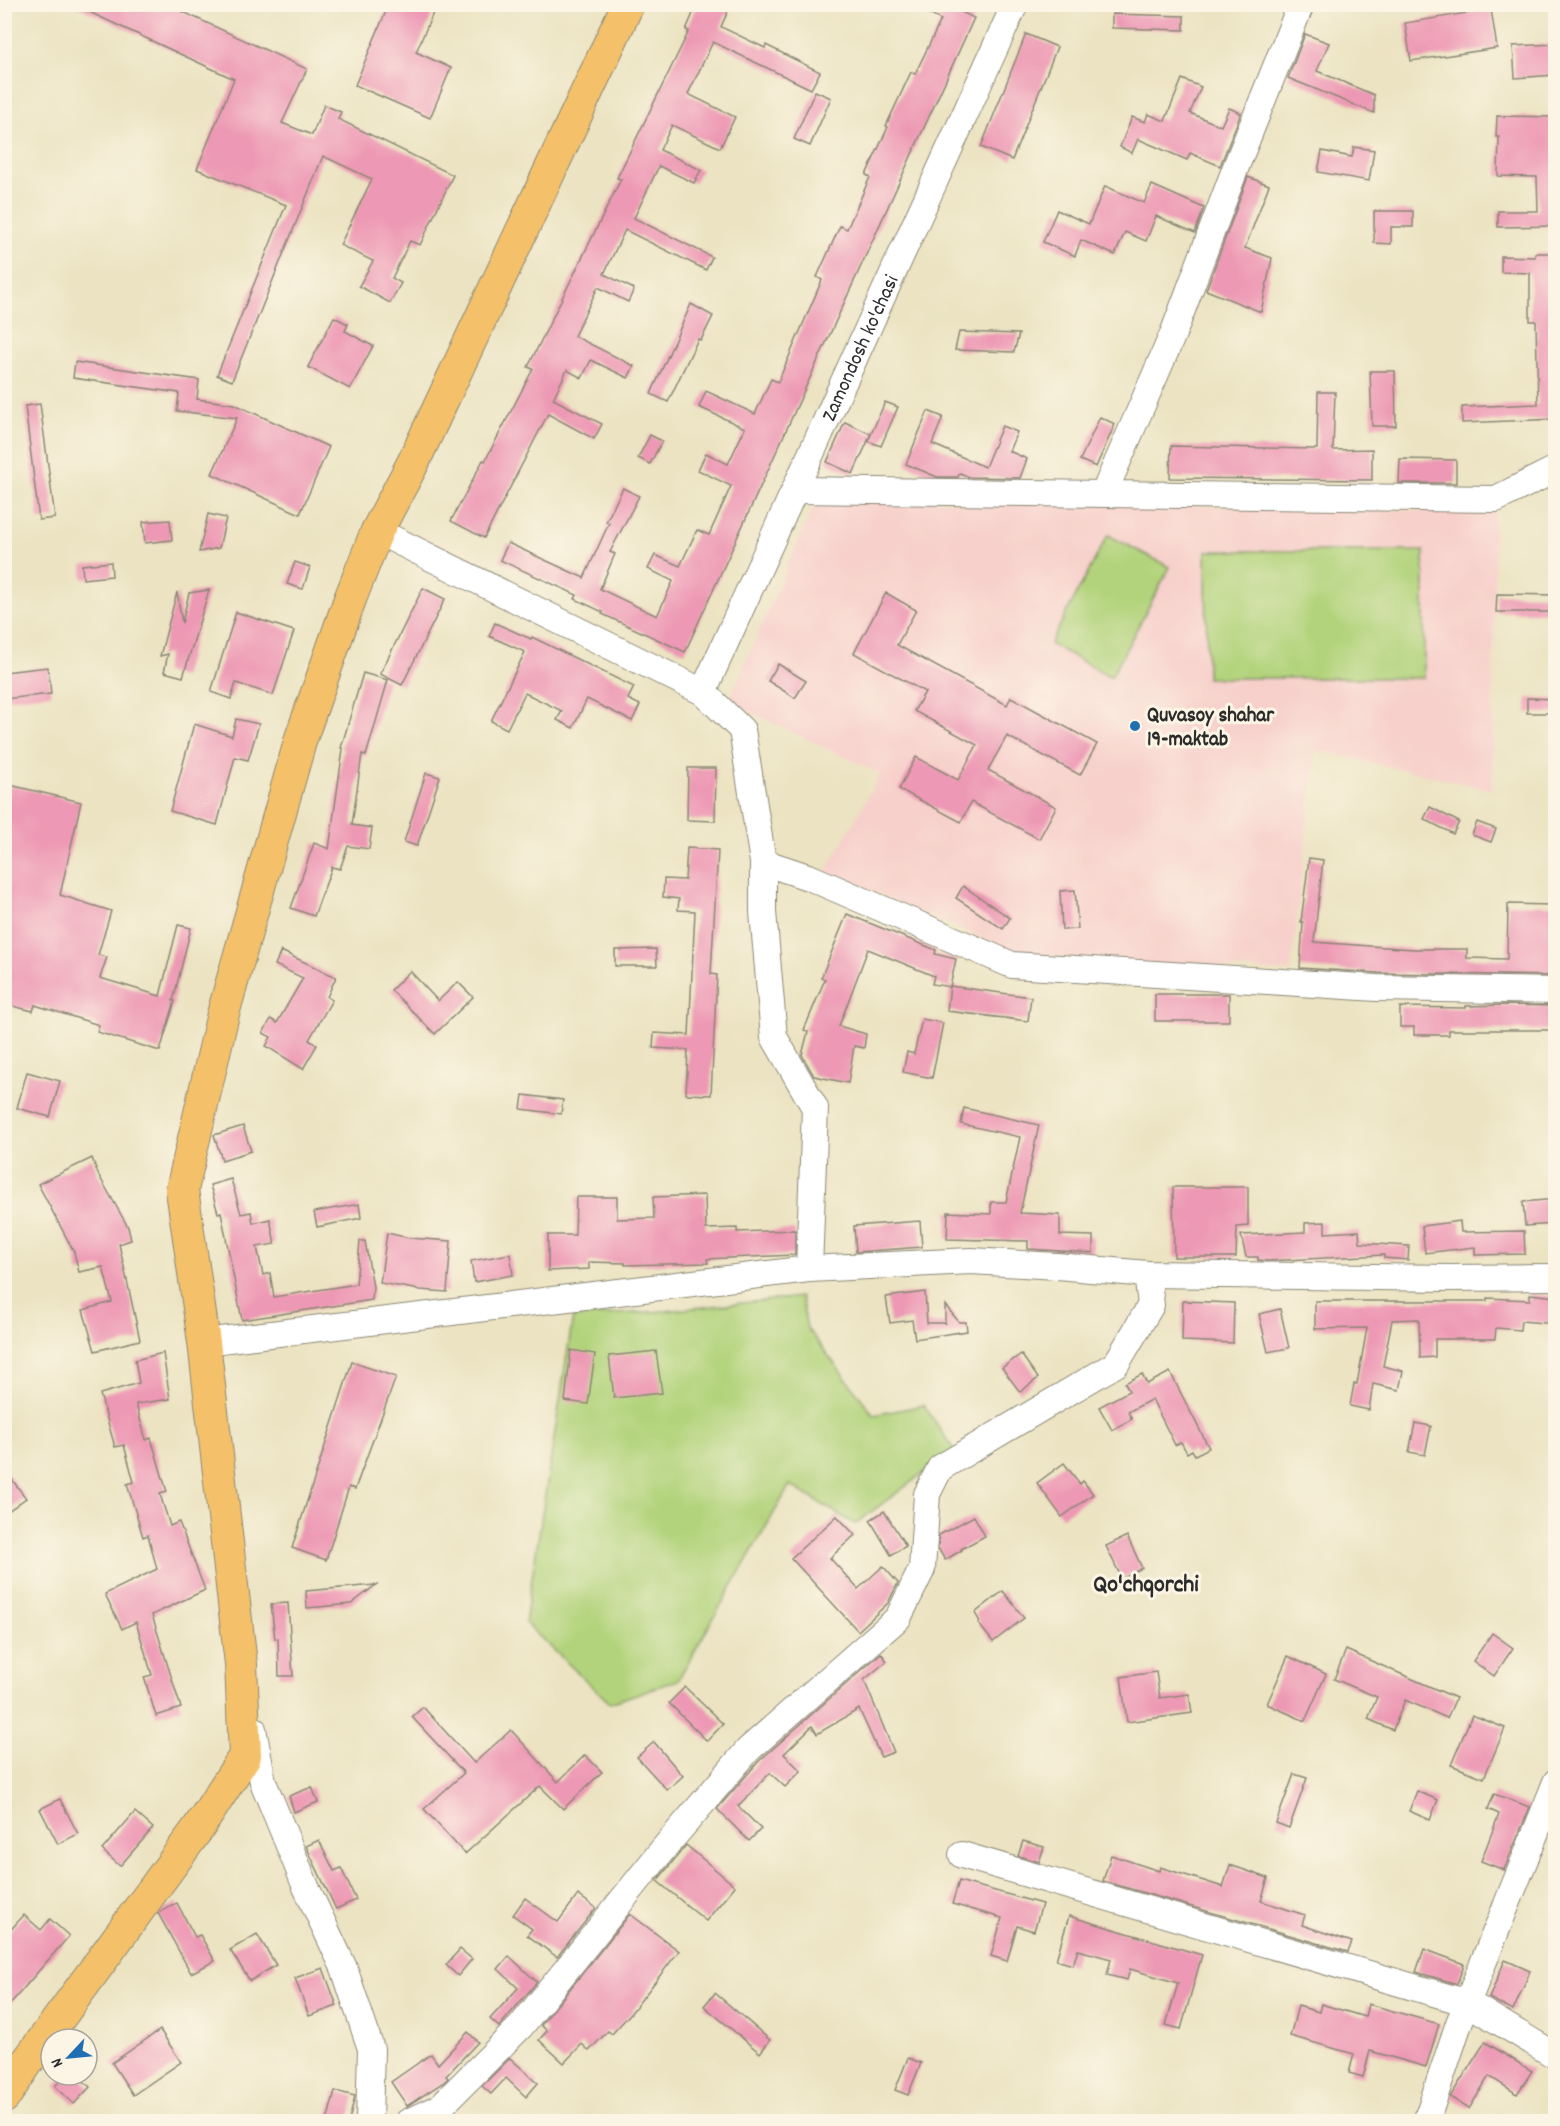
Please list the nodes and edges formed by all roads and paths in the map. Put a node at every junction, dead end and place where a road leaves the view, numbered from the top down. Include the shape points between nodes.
1 (628, 4) edge
2 (1301, 4) edge
3 (1013, 5) edge
4 (1556, 469) edge
5 (796, 490) junction
6 (1104, 493) junction
7 (377, 531) junction
8 (703, 692) junction
9 (763, 862) junction
10 (1556, 991) edge
11 (809, 1269) junction
12 (1147, 1274) junction
13 (1556, 1277) edge
14 (204, 1342) junction
15 (241, 1664) junction
16 (1556, 1782) edge
17 (962, 1855) dead end
18 (1468, 2003) junction
19 (1556, 2056) edge
20 (4, 2097) edge
21 (369, 2121) edge
22 (408, 2121) edge
23 (1426, 2121) edge

1 - 7 main road via 418,452
2 - 6 street via 1173,334
3 - 5 street, Zamondosh ko'chasi
4 - 6 street via 1496,499
5 - 6 street
5 - 8 street, Zamondosh ko'chasi
7 - 8 street
7 - 14 main road via 298,749 222,1014 182,1190
8 - 9 street via 742,730
9 - 10 street via 812,878 1012,965 1377,988
9 - 11 street via 763,912 774,1036 815,1108
11 - 12 street via 971,1261
11 - 14 street
12 - 13 street
12 - 22 street via 1151,1305 1116,1364 940,1468 927,1494 922,1569 898,1618 748,1750 521,2026 440,2108
14 - 15 main road
15 - 20 main road via 245,1756 199,1827
15 - 21 street via 262,1782 344,1968 371,2049
16 - 18 street
17 - 18 street
18 - 19 street
18 - 23 street

